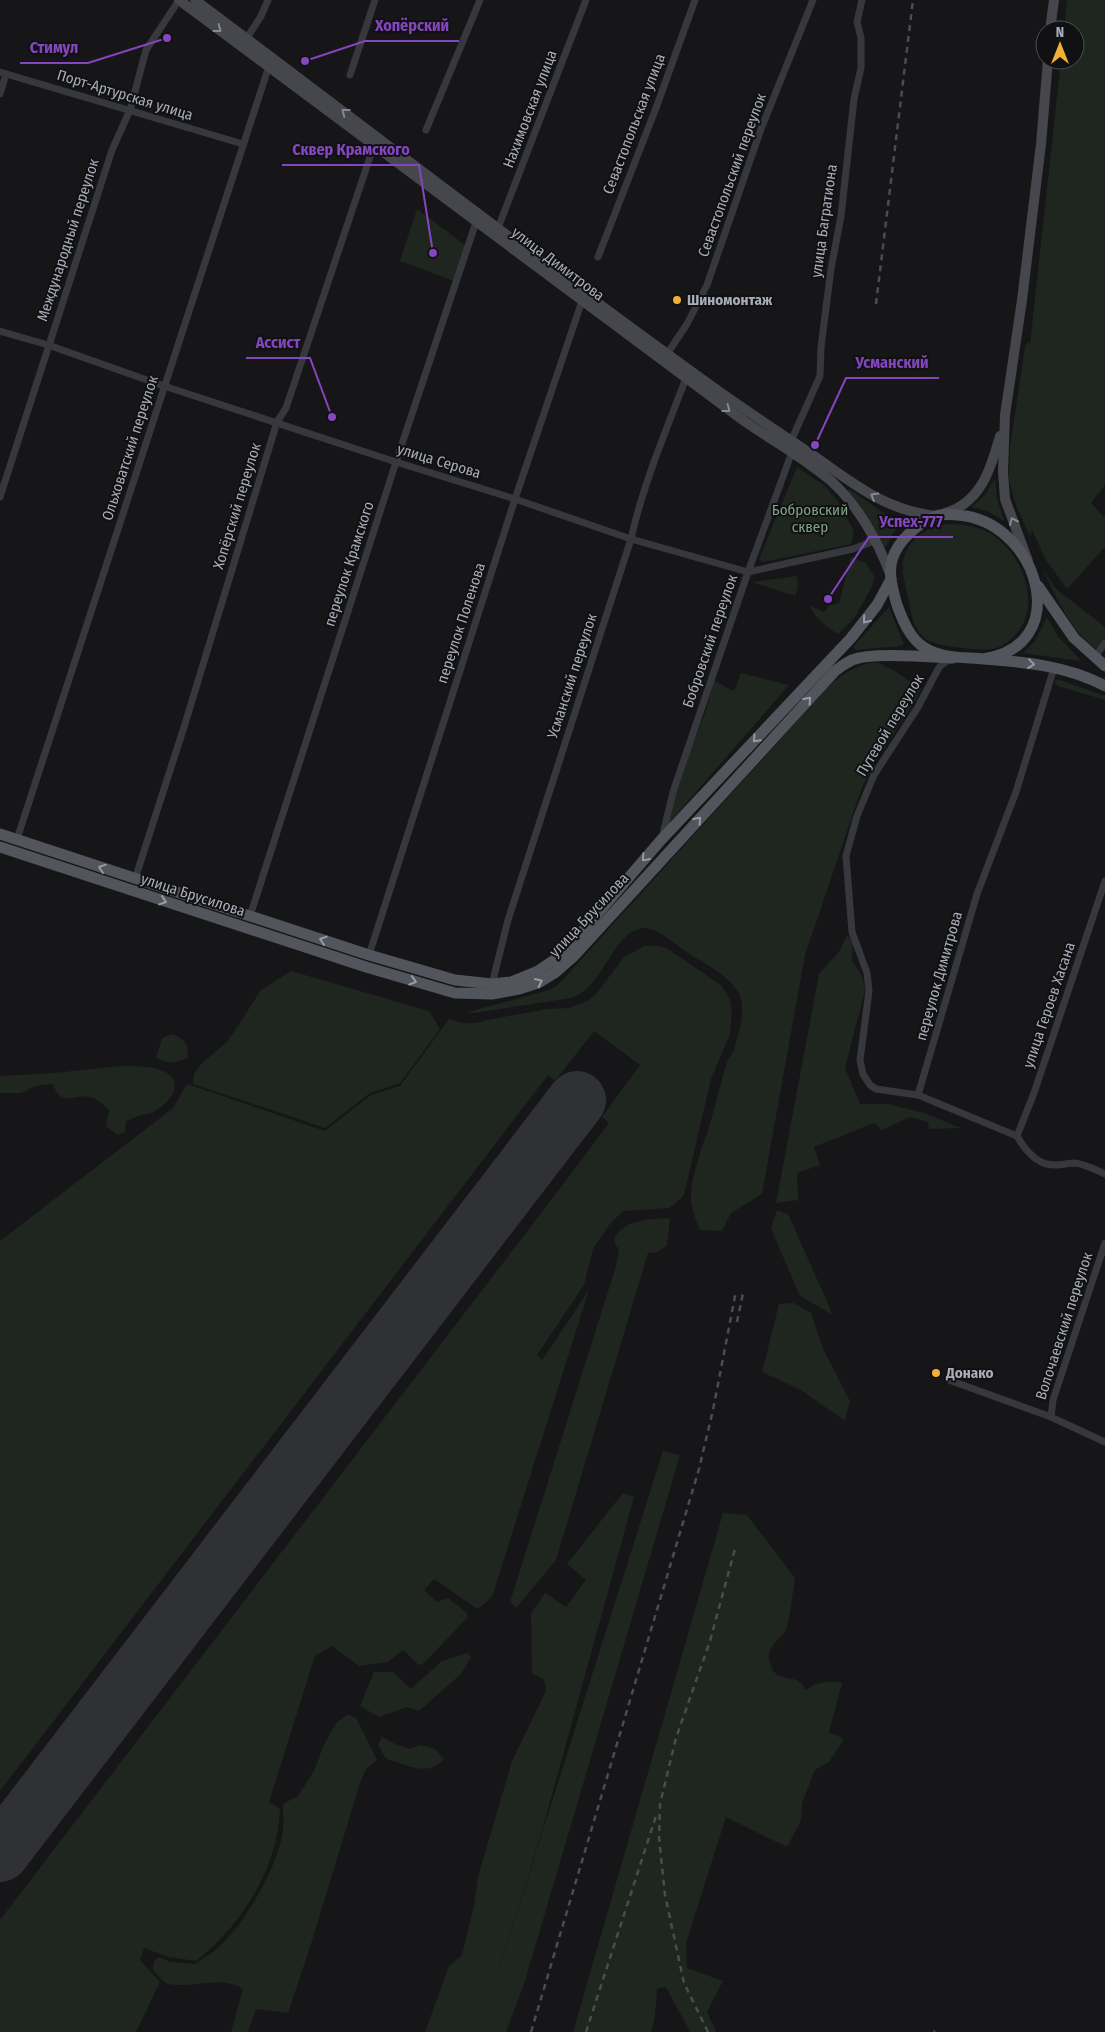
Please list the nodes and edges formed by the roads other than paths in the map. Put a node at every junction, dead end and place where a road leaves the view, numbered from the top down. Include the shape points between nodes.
1 (179, 0) edge
2 (194, 0) edge
3 (268, 0) edge
4 (375, 0) edge
5 (480, 0) edge
6 (586, 0) edge
7 (695, 0) edge
8 (813, 0) edge
9 (862, 0) edge
10 (1054, 0) edge
11 (1051, 20) edge
12 (246, 38) junction
13 (269, 66) junction
14 (1047, 70) edge
15 (3, 73) edge
16 (350, 75) dead end
17 (0, 94) edge
18 (130, 110) junction
19 (426, 130) dead end
20 (243, 144) junction
21 (374, 145) junction
22 (476, 222) junction
23 (498, 228) junction
24 (598, 257) dead end
25 (582, 301) junction
26 (0, 331) edge
27 (48, 345) junction
28 (667, 354) junction
29 (686, 378) junction
30 (164, 386) junction
31 (1005, 416) junction
32 (277, 422) junction
33 (791, 441) junction
34 (792, 452) junction
35 (396, 462) junction
36 (0, 497) edge
37 (515, 499) junction
38 (938, 516) junction
39 (631, 539) junction
40 (874, 541) junction
41 (1030, 567) junction
42 (748, 572) junction
43 (891, 577) junction
44 (1034, 579) junction
45 (1105, 643) edge
46 (953, 658) junction
47 (1094, 658) junction
48 (983, 659) junction
49 (1105, 666) edge
50 (1054, 668) junction
51 (1105, 686) edge
52 (0, 834) edge
53 (18, 839) junction
54 (661, 840) junction
55 (0, 847) edge
56 (135, 879) junction
57 (1105, 881) edge
58 (250, 916) junction
59 (369, 955) junction
60 (492, 984) junction
61 (918, 1095) junction
62 (1017, 1136) junction
63 (1105, 1174) edge
64 (1105, 1243) edge
65 (949, 1380) dead end
66 (1051, 1417) junction
67 (1105, 1442) edge

1 -> 13 main road, улица Димитрова
1 - 18 street, Международный переулок via 146,50
2 - 12 main road, улица Димитрова
3 - 12 street
4 - 16 street
5 - 19 street
6 - 23 street, Нахимовская улица
7 - 24 street, Севастопольская улица
8 - 28 street, Севастопольский переулок via 762,129 707,285
9 - 33 street, улица Багратиона via 857,22 861,38 861,68 830,278 820,376
10 - 11 main road
23 -> 12 main road, улица Димитрова
13 - 20 street, Ольховатский переулок
13 - 21 main road, улица Димитрова
14 - 31 main road via 1022,300
15 - 17 street
15 - 18 street, Порт-Артурская улица
18 - 20 street, Порт-Артурская улица
18 - 27 street, Международный переулок via 112,150
20 - 30 street, Ольховатский переулок
21 - 22 main road, улица Димитрова
21 - 32 street, Хопёрский переулок via 286,408
22 - 25 main road, улица Димитрова
22 - 35 street, переулок Крамского
23 - 28 main road, улица Димитрова
25 - 29 main road, улица Димитрова
25 - 37 street, переулок Поленова
26 - 27 street, улица Серова
27 - 30 street, улица Серова
27 - 36 street, Международный переулок
28 - 33 main road, улица Димитрова
29 -> 34 main road, улица Димитрова via 744,422
29 - 39 street, Усманский переулок via 655,458
30 - 32 street, улица Серова
30 - 53 street, Ольховатский переулок
31 - 38 main road via 984,483 962,506
41 -> 31 main road via 1005,500
32 - 35 street, улица Серова
32 - 56 street, Хопёрский переулок
38 -> 33 main road, улица Димитрова via 887,504
34 - 40 main road, улица Димитрова via 846,496
34 - 42 street, Бобровский переулок
35 - 37 street, улица Серова
35 - 58 street, переулок Крамского
37 - 39 street, улица Серова
37 - 59 street, переулок Поленова
38 - 41 main road, улица Димитрова via 954,514 977,518 994,526 1015,544
38 - 43 main road, улица Димитрова via 921,524 902,540 893,558
39 - 42 street, улица Серова
39 - 60 street, Усманский переулок via 508,920
40 - 42 street, улица Серова via 853,549
40 - 43 main road, улица Димитрова
41 - 44 main road, улица Димитрова
42 - 54 street, Бобровский переулок via 673,792
43 - 46 main road, улица Димитрова via 896,603 912,636 932,652
43 -> 54 main road, улица Брусилова via 877,605 851,638
44 - 47 main road, улица Димитрова via 1074,638
44 - 48 main road, улица Димитрова via 1037,609 1026,636 1007,652
45 - 47 street
46 - 48 main road, улица Димитрова
55 -> 46 main road, улица Брусилова via 455,993 492,994 518,989 538,983 573,957 835,671 859,658
46 - 61 street, Путевой переулок via 941,665 874,775 855,822 846,856 852,932 867,974 869,991 860,1060 863,1074 876,1089
47 - 49 main road, улица Димитрова
48 -> 50 main road, улица Димитрова
50 - 51 main road, улица Димитрова
50 - 61 street, переулок Димитрова via 1022,774 977,894
52 - 53 main road, улица Брусилова
56 -> 53 main road, улица Брусилова
54 -> 60 main road, улица Брусилова via 563,954 538,971 510,982
56 - 58 main road, улица Брусилова
57 - 62 street, улица Героев Хасана
59 -> 58 main road, улица Брусилова
59 - 60 main road, улица Брусилова via 455,980
61 - 62 street
62 - 63 street via 1024,1148 1046,1164 1077,1163
64 - 66 street, Волочаевский переулок
65 - 66 street
66 - 67 street

